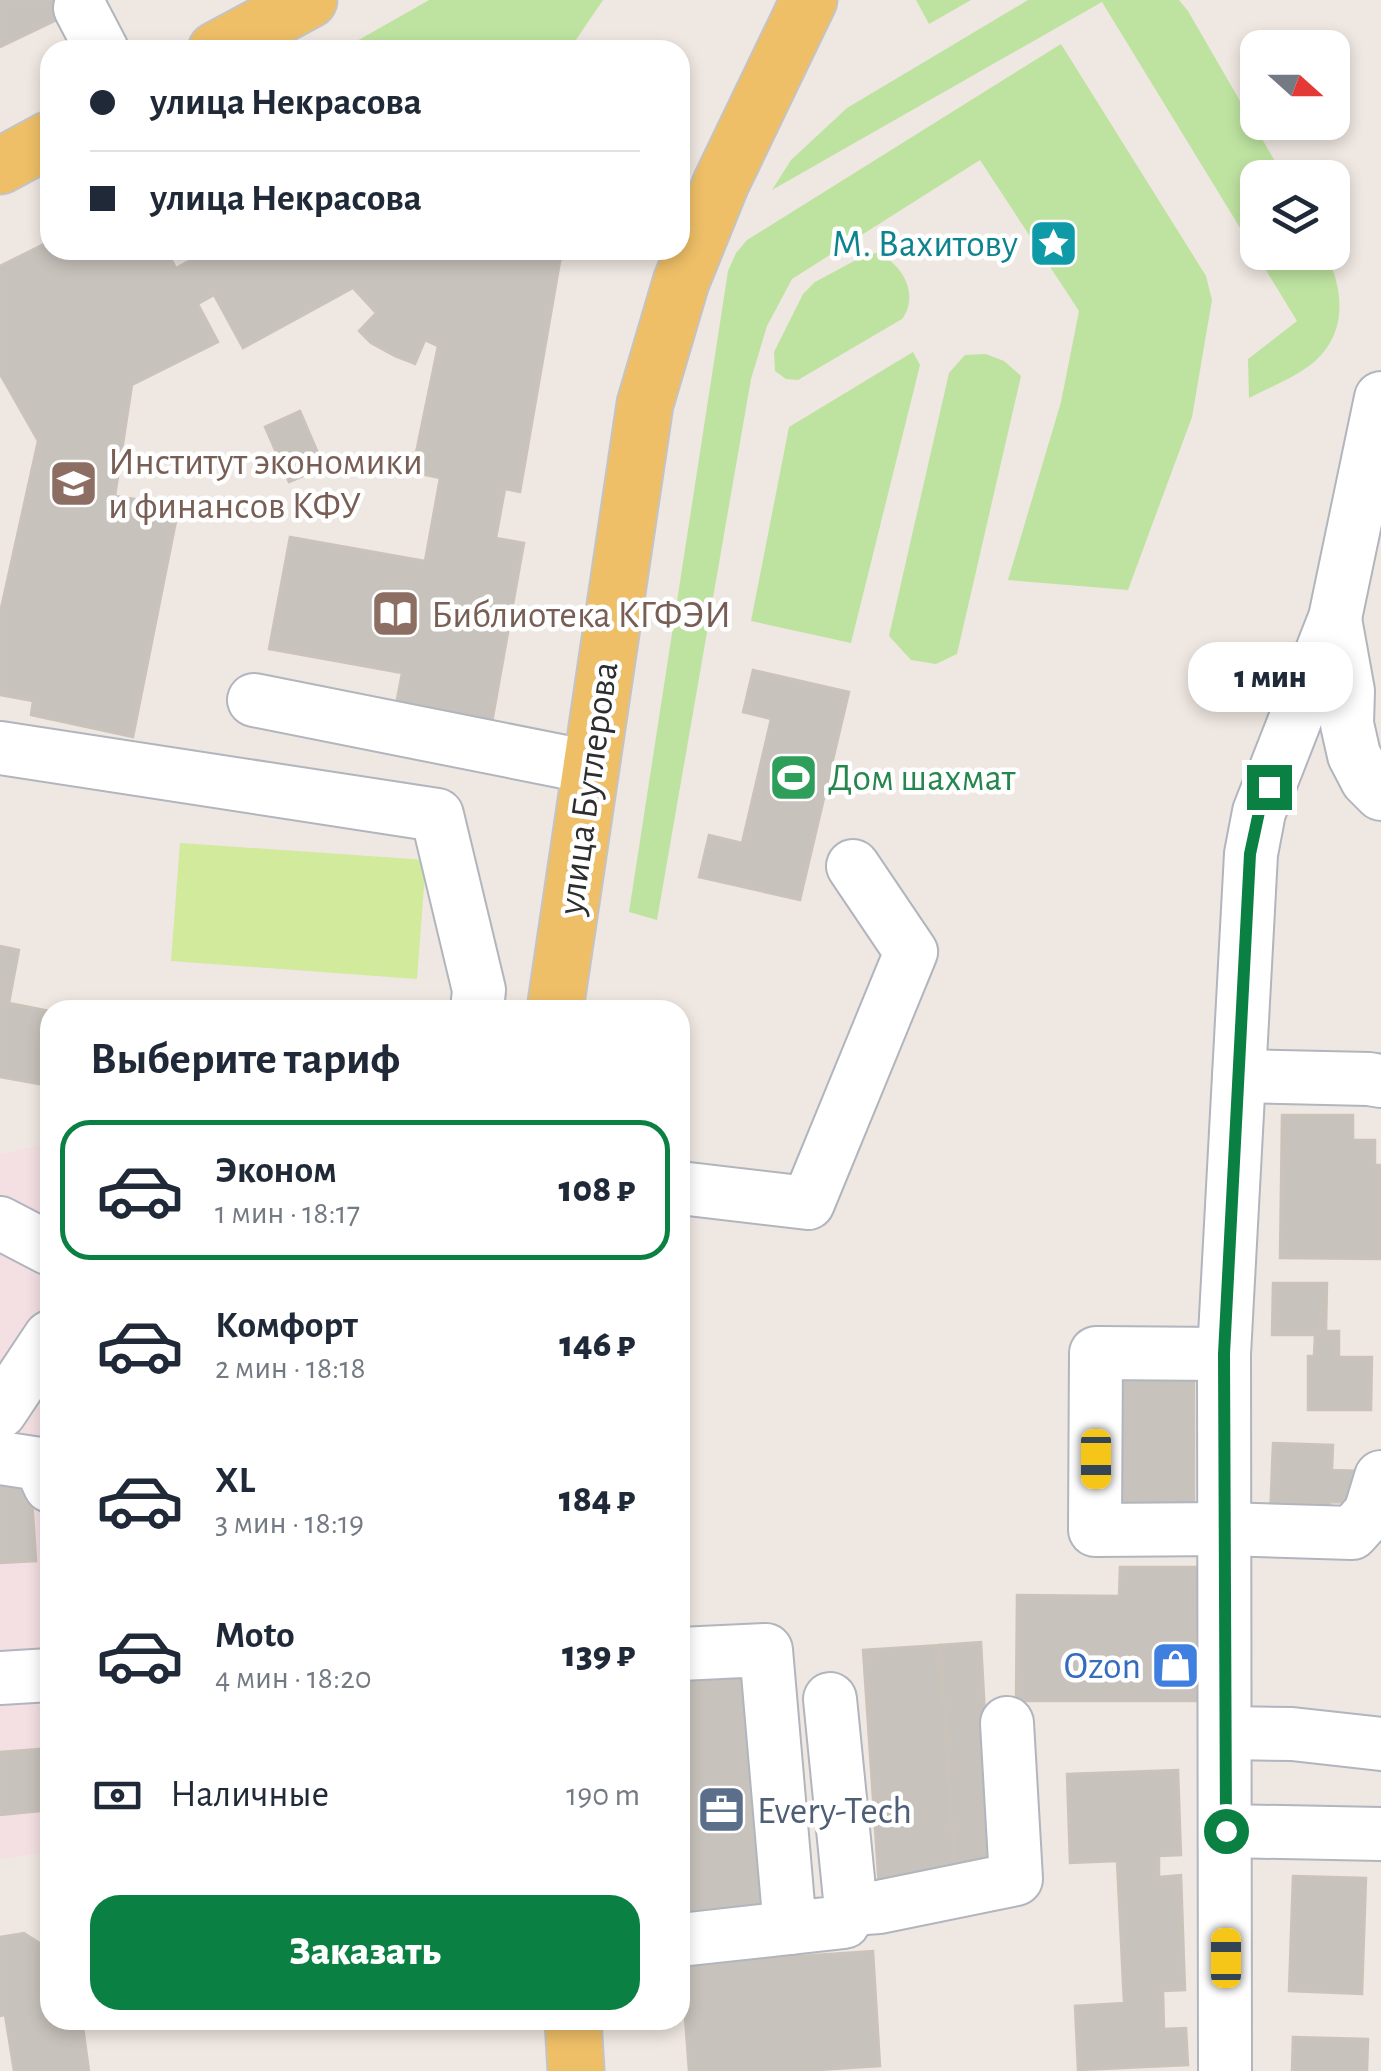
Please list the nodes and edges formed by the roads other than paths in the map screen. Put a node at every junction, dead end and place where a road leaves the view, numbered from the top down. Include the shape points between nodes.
1 (309, 0) edge
2 (809, 0) edge
3 (235, 40) edge
4 (40, 144) edge
5 (0, 166) edge
6 (690, 260) edge
7 (690, 260) edge
8 (1381, 398) edge
9 (1334, 618) junction
10 (1381, 675) edge
11 (254, 700) dead end
12 (0, 748) edge
13 (590, 766) junction
14 (1381, 794) edge
15 (853, 866) dead end
16 (478, 1000) edge
17 (556, 1000) edge
18 (1239, 1076) junction
19 (1381, 1081) edge
20 (690, 1189) edge
21 (0, 1224) edge
22 (40, 1244) edge
23 (40, 1352) edge
24 (1224, 1354) junction
25 (0, 1412) edge
26 (0, 1458) edge
27 (40, 1464) edge
28 (1381, 1477) edge
29 (1225, 1529) junction
30 (690, 1654) edge
31 (40, 1676) edge
32 (0, 1678) edge
33 (830, 1699) dead end
34 (1381, 1702) edge
35 (1007, 1723) dead end
36 (1226, 1733) junction
37 (1359, 1741) edge
38 (1226, 1831) junction
39 (1381, 1834) edge
40 (852, 1909) junction
41 (790, 1928) junction
42 (690, 1939) edge
43 (573, 2030) edge
44 (576, 2071) edge
45 (1225, 2071) edge

1 - 3 main road
2 - 6 main road, улица Бутлерова
4 - 5 main road
7 - 13 main road, улица Бутлерова via 645,404
8 - 9 street
9 - 10 street
9 - 14 street via 1354,754
9 - 18 street via 1259,812 1250,854
11 - 13 street
12 - 16 street via 437,815
13 - 17 main road, улица Бутлерова
15 - 20 street via 911,952 808,1204
18 - 19 street
18 - 24 street
21 - 22 street
23 - 25 street
24 - 29 street
24 - 29 street via 1096,1353 1095,1530
26 - 27 street
28 - 29 street via 1370,1513 1352,1533
29 - 36 street
30 - 41 street via 766,1650
31 - 32 street
33 - 40 street
34 - 37 street
35 - 40 street via 1016,1879
36 - 37 street
36 - 38 street
38 - 39 street
38 - 45 street
40 - 41 street via 844,1922
41 - 42 street
43 - 44 main road

